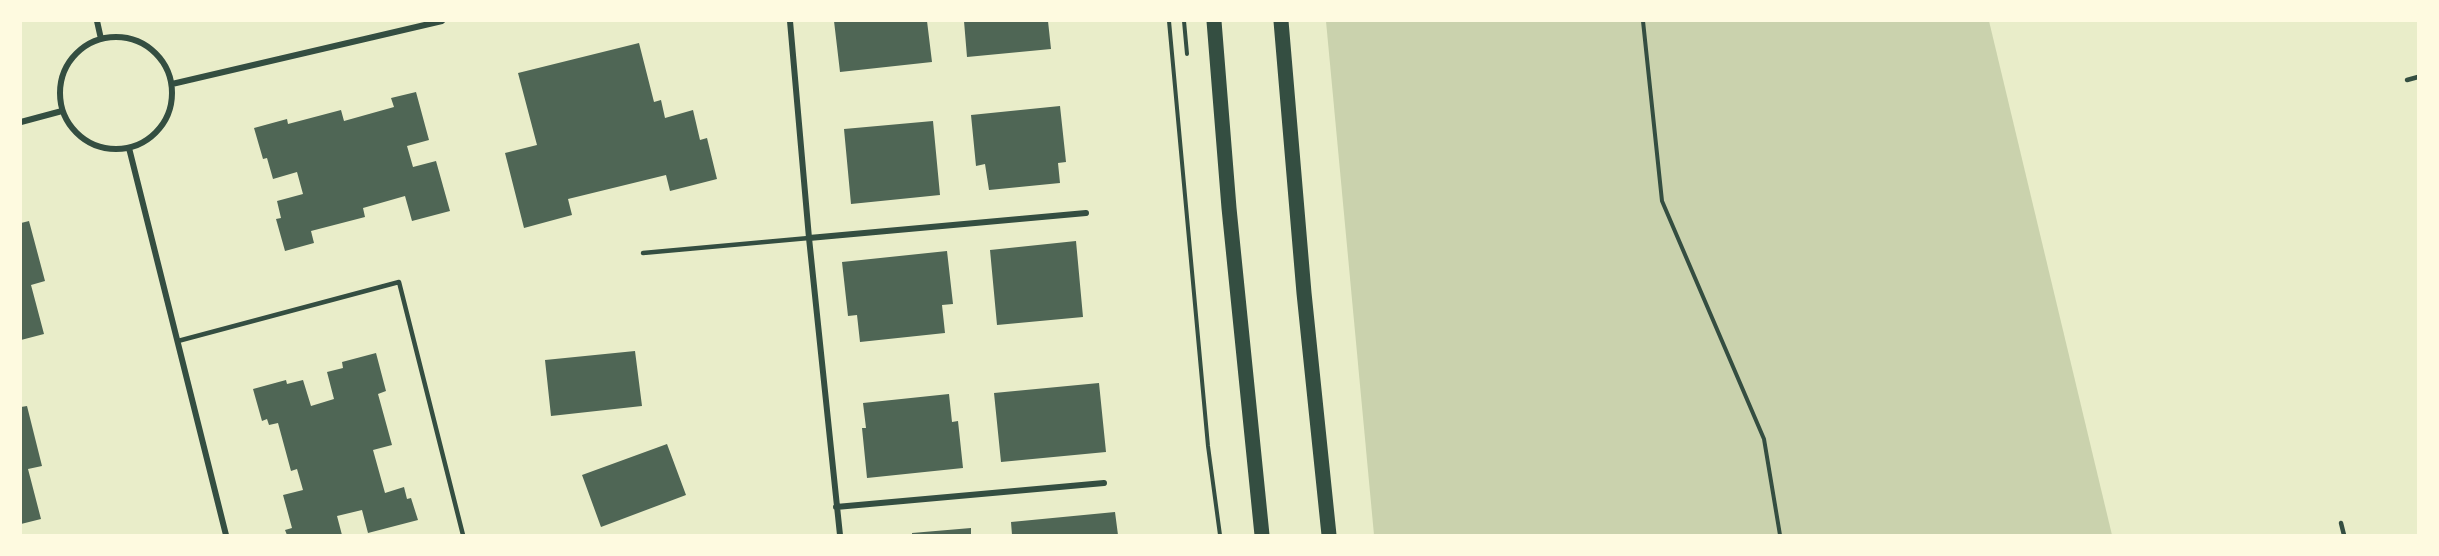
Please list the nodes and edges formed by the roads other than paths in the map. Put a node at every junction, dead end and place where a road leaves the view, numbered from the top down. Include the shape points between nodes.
1 (97, 21) edge
2 (441, 21) edge
3 (790, 21) edge
4 (1214, 21) edge
5 (1281, 21) edge
6 (101, 39) junction
7 (2418, 77) edge
8 (2407, 80) dead end
9 (172, 84) junction
10 (62, 111) junction
11 (21, 122) edge
12 (129, 148) junction
13 (1086, 213) dead end
14 (808, 238) junction
15 (643, 253) dead end
16 (178, 341) junction
17 (1104, 483) dead end
18 (836, 507) junction
19 (2341, 524) dead end
20 (226, 535) edge
21 (463, 535) edge
22 (840, 535) edge
23 (1263, 535) edge
24 (1329, 535) edge
25 (2344, 535) edge

1 - 6 street
2 - 9 street
3 - 14 street
4 - 23 main road
5 - 24 main road
6 - 9 street via 125,38 142,43 162,60
6 - 10 street via 83,48 66,67 59,93
7 - 8 lane
9 - 12 street via 170,111 162,127
10 - 11 street
10 - 12 street via 70,127 90,143 107,149
12 - 16 street
13 - 14 street
14 - 15 lane
14 - 18 street
16 - 20 street
16 - 21 lane via 399,282
17 - 18 street
18 - 22 street
19 - 25 lane

